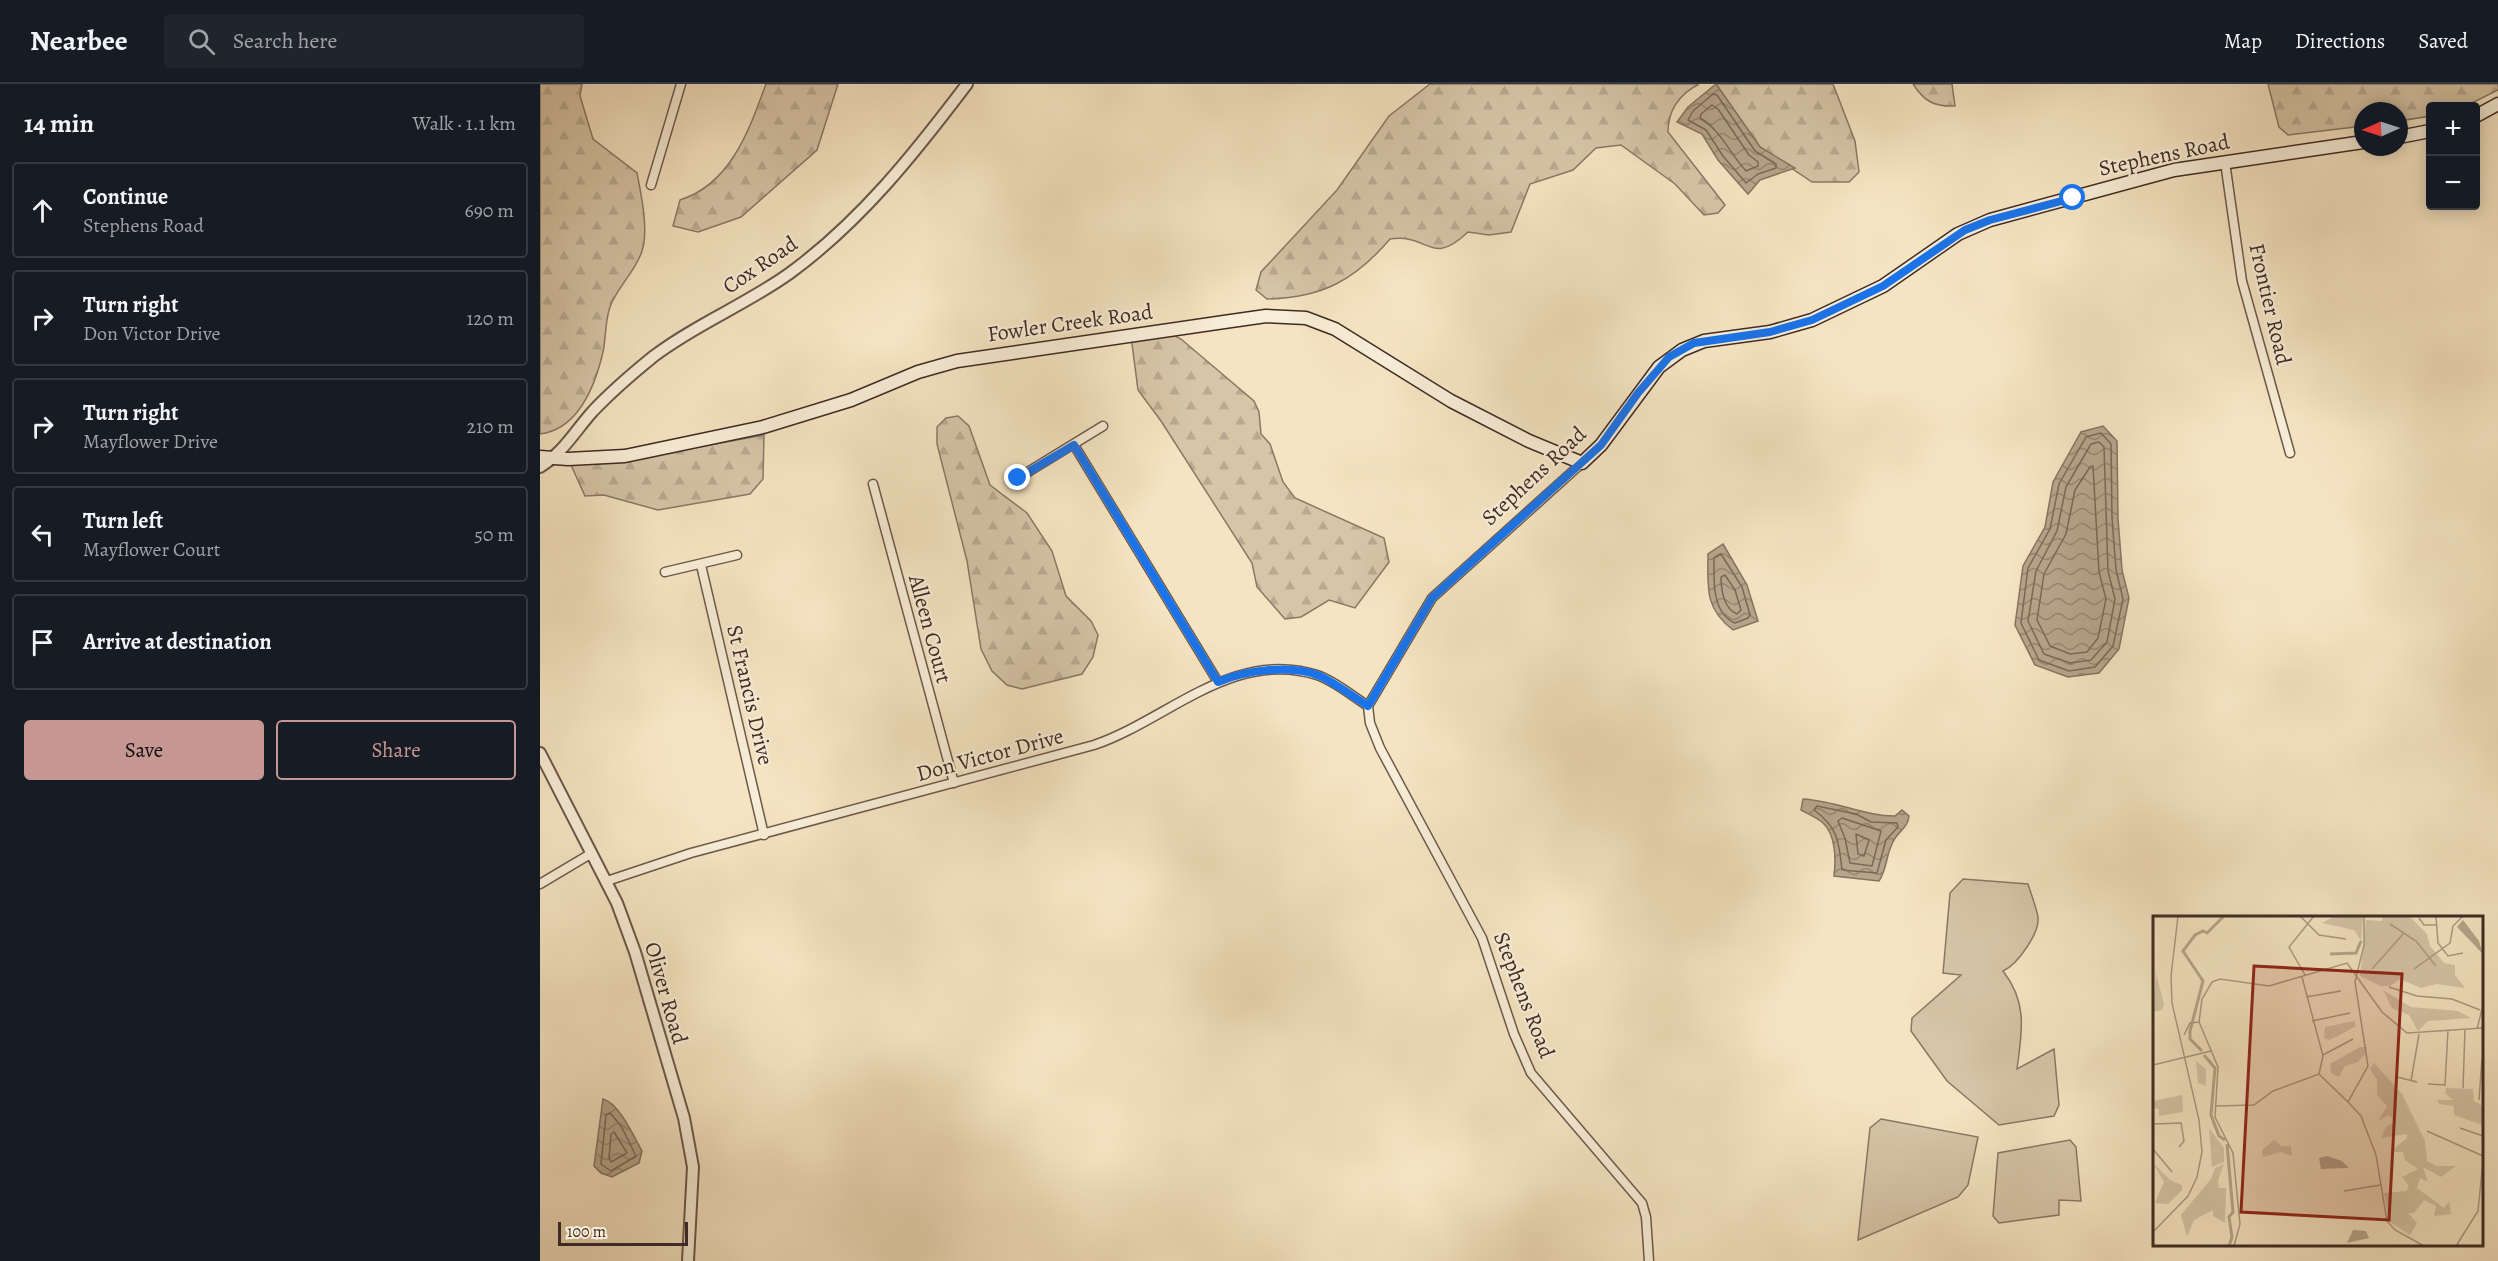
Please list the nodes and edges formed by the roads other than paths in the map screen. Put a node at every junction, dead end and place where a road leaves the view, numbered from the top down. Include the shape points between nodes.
1 (681, 84) edge
2 (967, 84) edge
3 (2498, 104) edge
4 (2480, 113) edge
5 (2426, 132) edge
6 (2408, 135) edge
7 (2354, 143) edge
8 (2225, 162) junction
9 (651, 185) dead end
10 (1103, 426) dead end
11 (1074, 445) junction
12 (2290, 453) dead end
13 (540, 457) edge
14 (556, 457) junction
15 (1582, 462) junction
16 (540, 467) edge
17 (1018, 478) dead end
18 (873, 484) dead end
19 (737, 555) dead end
20 (701, 565) junction
21 (665, 572) dead end
22 (1218, 682) junction
23 (1368, 706) junction
24 (540, 753) edge
25 (954, 783) junction
26 (764, 835) junction
27 (592, 854) junction
28 (607, 881) junction
29 (540, 884) edge
30 (688, 1261) edge
31 (1649, 1261) edge

1 - 9 street
2 - 14 street, Cox Road via 885,188 847,225 790,273 654,356 592,412
3 - 4 main road
5 - 6 main road
7 - 8 main road, Stephens Road
8 - 12 street, Frontier Road via 2242,281
8 - 15 main road, Stephens Road via 2155,174 1990,220 1958,234 1883,286 1812,320 1770,332 1694,343 1659,367 1601,445
10 - 11 street
11 - 17 street
11 - 22 street
13 - 14 main road, Fowler Creek Road
14 - 15 main road, Fowler Creek Road via 625,456 764,427 957,362 1287,316 1306,318 1335,329 1451,401 1529,441
14 - 16 street
15 - 23 street, Stephens Road via 1432,598
18 - 25 street, Alleen Court
19 - 20 street
20 - 21 street
20 - 26 street, St Francis Drive
22 - 23 street, Don Victor Drive via 1263,672 1300,671 1334,683
22 - 25 street, Don Victor Drive via 1115,738
23 - 31 street, Stephens Road via 1380,748 1491,957 1525,1061 1544,1090 1642,1203
24 - 27 street, Oliver Road
25 - 26 street, Don Victor Drive
26 - 28 street, Don Victor Drive via 691,853
27 - 28 street, Oliver Road
27 - 29 street
28 - 30 street, Oliver Road via 635,952 689,1140 694,1192

